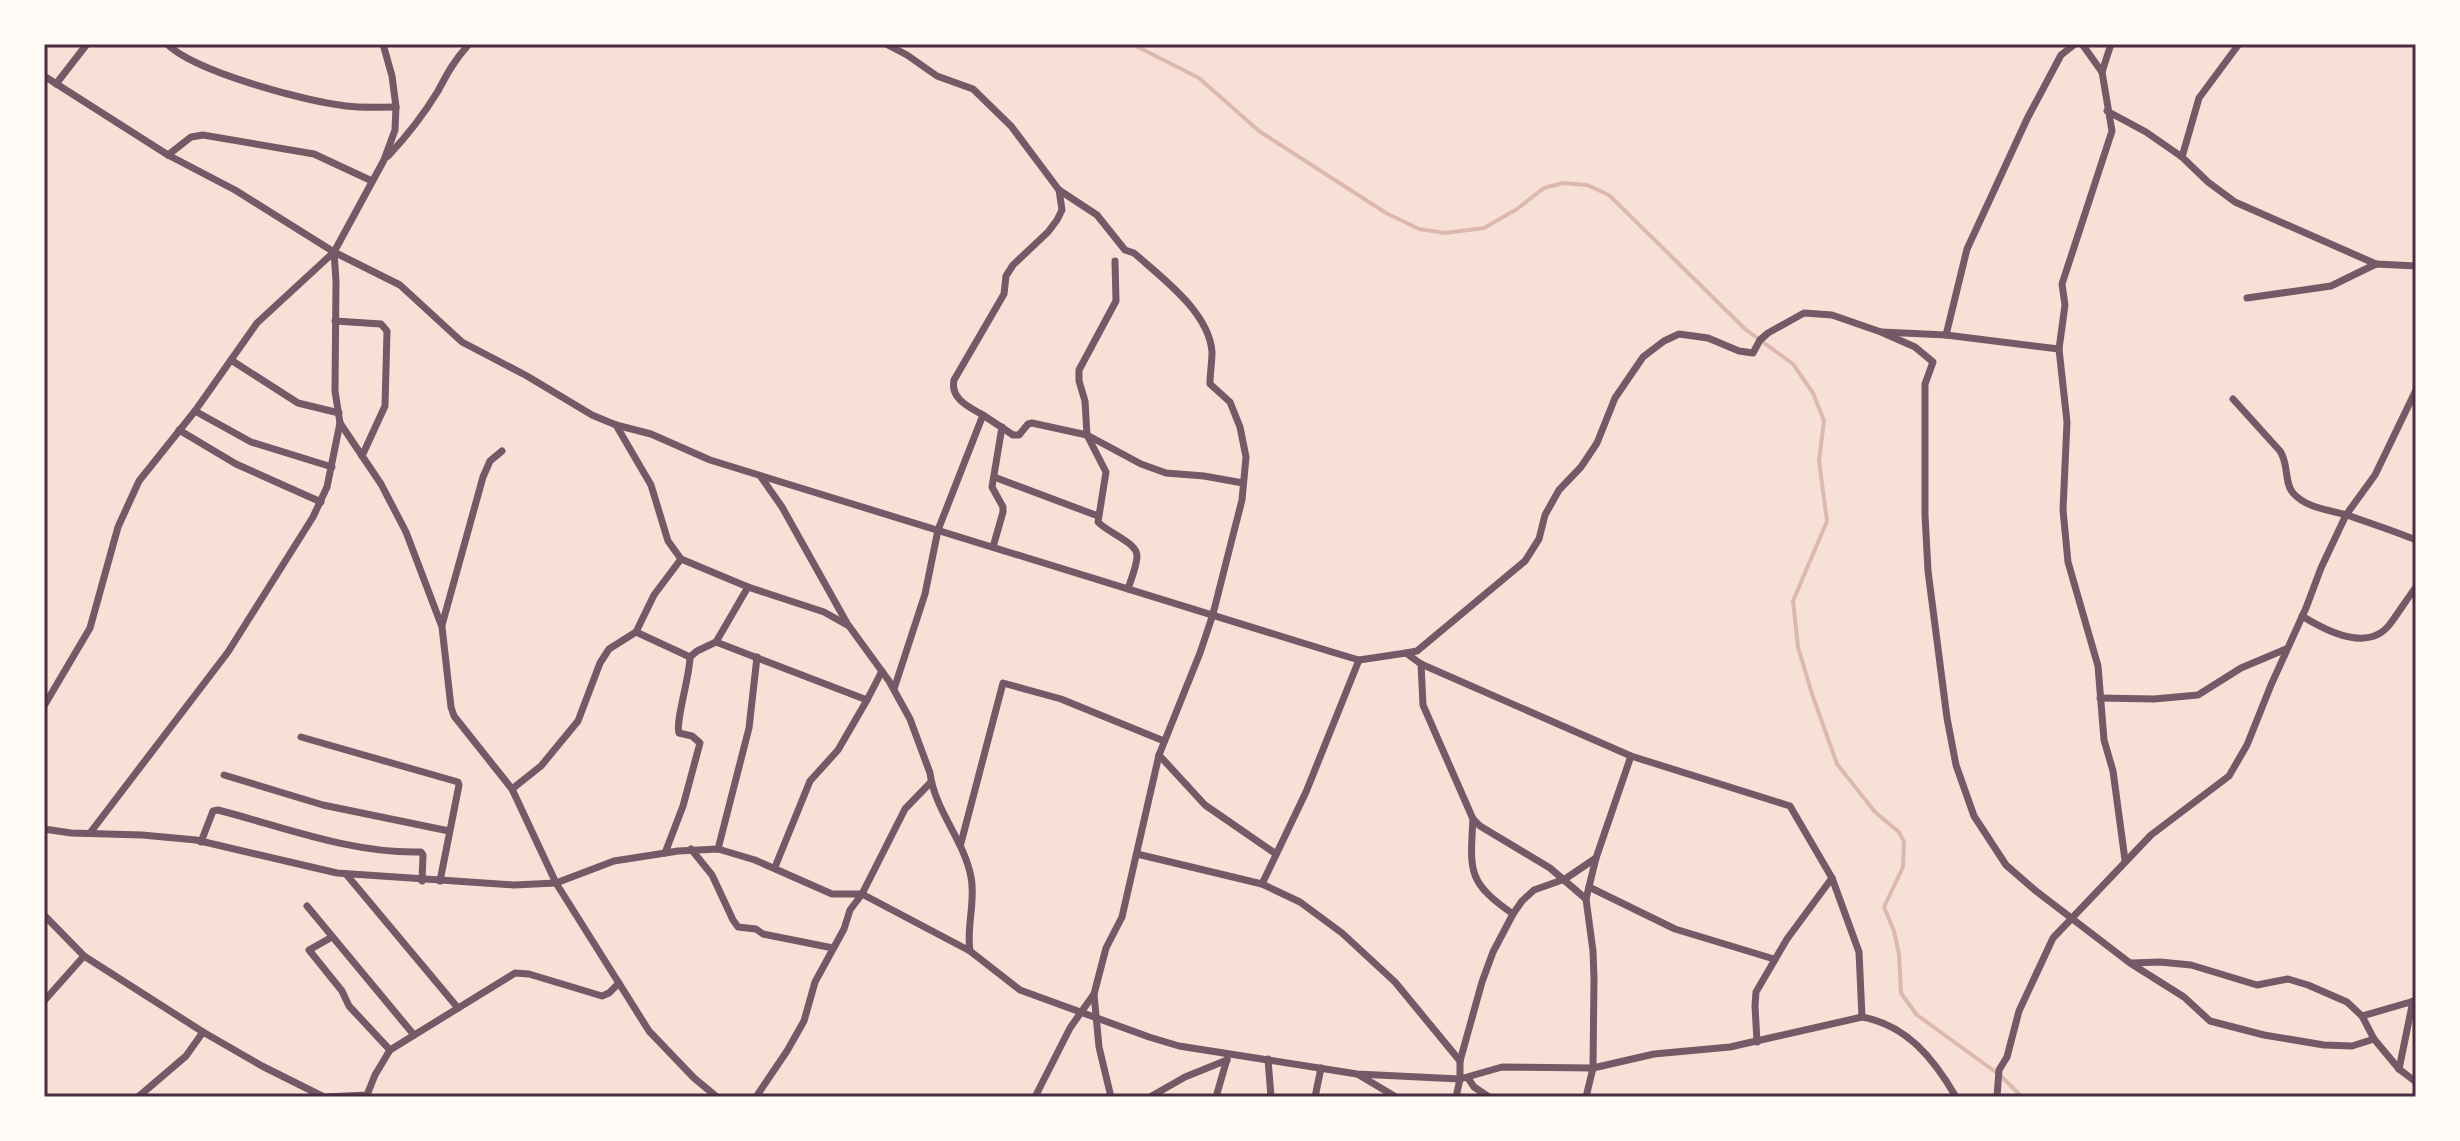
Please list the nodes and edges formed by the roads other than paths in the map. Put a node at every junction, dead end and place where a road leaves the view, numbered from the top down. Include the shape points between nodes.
1 (87, 44) edge
2 (167, 44) edge
3 (383, 44) edge
4 (469, 44) edge
5 (886, 44) edge
6 (2075, 44) edge
7 (2082, 44) edge
8 (2111, 44) edge
9 (2239, 44) edge
10 (2102, 72) junction
11 (44, 76) edge
12 (56, 84) junction
13 (396, 107) junction
14 (2107, 111) junction
15 (168, 155) junction
16 (2182, 157) junction
17 (384, 160) junction
18 (372, 181) junction
19 (1059, 190) junction
20 (334, 252) junction
21 (1115, 261) dead end
22 (2376, 264) junction
23 (2416, 266) edge
24 (2247, 298) dead end
25 (335, 321) junction
26 (1881, 332) junction
27 (1946, 335) junction
28 (2059, 349) junction
29 (231, 360) junction
30 (2416, 390) edge
31 (2233, 399) dead end
32 (195, 411) junction
33 (339, 413) junction
34 (983, 415) junction
35 (340, 423) junction
36 (616, 425) junction
37 (1002, 427) junction
38 (179, 430) junction
39 (1087, 435) junction
40 (502, 451) dead end
41 (362, 456) junction
42 (332, 467) junction
43 (759, 476) junction
44 (994, 477) junction
45 (1243, 483) junction
46 (321, 502) junction
47 (2346, 515) junction
48 (1098, 516) junction
49 (938, 530) junction
50 (2416, 540) edge
51 (993, 547) junction
52 (681, 559) junction
53 (748, 587) junction
54 (2416, 587) edge
55 (1128, 589) junction
56 (1213, 614) junction
57 (2302, 616) junction
58 (849, 626) junction
59 (442, 627) junction
60 (636, 632) junction
61 (716, 642) junction
62 (2286, 649) junction
63 (1406, 653) junction
64 (690, 657) junction
65 (757, 657) junction
66 (1359, 660) junction
67 (1421, 664) junction
68 (882, 671) junction
69 (894, 689) junction
70 (2100, 698) junction
71 (867, 700) junction
72 (44, 706) edge
73 (301, 737) dead end
74 (1164, 741) junction
75 (1159, 755) junction
76 (1631, 756) junction
77 (224, 775) dead end
78 (931, 782) junction
79 (512, 789) junction
80 (1473, 819) junction
81 (44, 829) edge
82 (449, 831) junction
83 (90, 833) junction
84 (201, 842) junction
85 (961, 843) junction
86 (691, 849) junction
87 (718, 849) junction
88 (665, 853) junction
89 (1137, 854) junction
90 (1276, 854) junction
91 (1596, 858) junction
92 (2125, 860) junction
93 (775, 867) junction
94 (346, 874) junction
95 (1832, 878) junction
96 (1565, 879) junction
97 (422, 881) junction
98 (440, 881) junction
99 (556, 883) junction
100 (1262, 884) junction
101 (1589, 887) junction
102 (862, 894) junction
103 (1586, 899) junction
104 (307, 906) dead end
105 (1513, 914) junction
106 (44, 915) edge
107 (2072, 917) junction
108 (332, 937) junction
109 (833, 948) junction
110 (970, 951) junction
111 (84, 956) junction
112 (1774, 959) junction
113 (2130, 963) junction
114 (619, 983) junction
115 (1094, 994) junction
116 (44, 1001) edge
117 (2415, 1001) edge
118 (458, 1008) junction
119 (1080, 1013) junction
120 (2362, 1016) junction
121 (1862, 1017) junction
122 (1097, 1018) junction
123 (203, 1032) junction
124 (414, 1035) junction
125 (2374, 1039) junction
126 (1757, 1042) junction
127 (390, 1050) junction
128 (1228, 1056) junction
129 (1268, 1059) junction
130 (1460, 1061) junction
131 (1321, 1068) junction
132 (1593, 1068) junction
133 (2399, 1069) junction
134 (1357, 1074) junction
135 (1464, 1078) junction
136 (2416, 1082) edge
137 (1386, 1094) edge
138 (138, 1097) edge
139 (323, 1097) edge
140 (717, 1097) edge
141 (756, 1097) edge
142 (1035, 1097) edge
143 (1111, 1097) edge
144 (1150, 1097) edge
145 (1216, 1097) edge
146 (1271, 1097) edge
147 (1315, 1097) edge
148 (1396, 1097) edge
149 (1456, 1097) edge
150 (1489, 1097) edge
151 (1586, 1097) edge
152 (1956, 1097) edge
153 (1997, 1097) edge

1 - 12 street
2 - 13 street via 212,70 288,94 343,106
3 - 13 street
4 - 17 street
5 - 19 street via 937,76 973,89 1011,126
6 - 27 street via 2061,55 2027,119 1967,249
7 - 10 street
8 - 10 street
9 - 16 street via 2199,98
10 - 14 street
11 - 12 street
12 - 15 street
13 - 17 street via 395,130
14 - 16 street
14 - 28 street via 2112,131 2108,147 2062,284
15 - 18 street via 191,137 203,135 314,154
15 - 20 street
16 - 22 street via 2235,202
17 - 18 street
18 - 20 street
19 - 34 street via 1062,210 1057,220 1013,265 1004,294 954,380 955,395
19 - 45 street via 1097,215 1125,250 1186,299 1201,322 1212,349 1210,384 1230,402 1240,427 1246,457
20 - 25 street
20 - 29 street via 257,323
20 - 36 street via 400,285 462,342
21 - 39 street via 1116,301 1079,370
22 - 23 street
22 - 24 street via 2331,286
25 - 33 street
25 - 41 street via 381,324 387,331 385,406
26 - 27 street
26 - 63 street via 1832,315 1804,313 1768,333 1753,353 1694,336 1679,334 1664,341 1623,383 1597,443 1559,490 1525,561 1417,651
26 - 107 street via 1933,362 1925,384 1928,571 1956,765 1974,816 2006,865
27 - 28 street
28 - 70 street via 2067,422 2063,510 2068,562 2098,666
29 - 32 street
29 - 33 street via 298,403
30 - 47 street via 2375,475
31 - 47 street via 2286,460 2293,493 2306,504
32 - 38 street
32 - 42 street via 251,442
33 - 35 street
34 - 37 street
34 - 49 street
35 - 41 street
35 - 42 street
36 - 43 street
36 - 52 street via 651,485 668,541
37 - 39 street via 1013,435 1032,423
37 - 44 street
38 - 46 street via 236,464
38 - 72 street via 139,481 118,527 90,628
39 - 45 street via 1166,473
39 - 48 street via 1106,472
40 - 59 street via 483,477
41 - 59 street via 406,532
42 - 46 street
43 - 49 street
43 - 58 street
44 - 48 street
44 - 51 street via 992,487 1003,512
45 - 56 street
46 - 83 street via 228,652
47 - 50 street
47 - 57 street
48 - 55 street via 1102,527 1134,547 1137,556
49 - 51 street
49 - 69 street via 925,594
51 - 55 street
52 - 53 street
52 - 60 street via 654,595
53 - 58 street via 824,612
53 - 61 street
54 - 57 street via 2390,625 2361,639 2332,632
55 - 56 street
56 - 66 street
56 - 74 street
57 - 62 street
58 - 68 street
59 - 79 street via 454,716
60 - 64 street
60 - 79 street via 609,649 578,721 541,766
61 - 64 street
61 - 65 street
62 - 70 street via 2241,668 2198,695
62 - 92 street via 2229,776
63 - 66 street
63 - 67 street
64 - 88 street via 676,727 700,743
65 - 71 street
65 - 87 street via 749,728
66 - 90 street
67 - 76 street
67 - 80 street via 1423,705
68 - 69 street
68 - 71 street
69 - 78 street
70 - 92 street
71 - 93 street via 838,750 810,781
73 - 82 street via 454,779 459,785
74 - 75 street
74 - 85 street via 1061,699 1003,683
75 - 89 street
75 - 90 street via 1205,805
76 - 91 street
76 - 95 street via 1790,806
77 - 82 street via 323,805
78 - 85 street
78 - 102 street via 905,809
79 - 99 street
80 - 96 street
80 - 105 street via 1471,866 1477,882
81 - 83 street
82 - 98 street
83 - 84 street
84 - 94 street
84 - 97 street via 218,810 329,841 421,852
85 - 110 street via 972,878
86 - 87 street
86 - 88 street
86 - 109 street via 712,875 738,927
87 - 93 street
88 - 99 street via 614,861
89 - 100 street
89 - 115 street via 1122,917 1106,948
90 - 100 street
91 - 96 street
91 - 101 street
92 - 107 street
93 - 102 street via 832,894
94 - 97 street
94 - 118 street
95 - 112 street
95 - 121 street via 1859,952
96 - 103 street
96 - 105 street via 1534,890
97 - 98 street
98 - 99 street
99 - 114 street
100 - 130 street via 1300,902 1342,933 1395,982
101 - 103 street
101 - 112 street via 1675,929
102 - 109 street
102 - 110 street
103 - 132 street via 1594,964
104 - 108 street
105 - 130 street via 1482,982
106 - 111 street
107 - 113 street
107 - 153 street via 2053,938 2025,997 1999,1070
108 - 124 street
108 - 127 street via 310,951 349,1006
109 - 141 street via 815,982 804,1021
110 - 119 street via 1020,990
111 - 116 street
111 - 123 street
112 - 126 street via 1756,992
113 - 120 street via 2191,965 2257,985 2288,979 2347,1002
113 - 125 street via 2184,997 2210,1021 2324,1045 2352,1046
114 - 118 street via 602,996 515,973
114 - 140 street via 649,1031
115 - 119 street
115 - 122 street
117 - 120 street
117 - 133 street
118 - 124 street
119 - 122 street
119 - 142 street
120 - 125 street
121 - 126 street
121 - 152 street via 1894,1027 1918,1045
122 - 128 street via 1179,1046
122 - 143 street
123 - 138 street via 186,1056
123 - 139 street
124 - 127 street
125 - 133 street
126 - 132 street via 1654,1054
127 - 139 street via 367,1095
128 - 129 street
128 - 144 street
128 - 145 street
129 - 131 street
129 - 146 street
130 - 135 street
131 - 134 street
131 - 147 street
132 - 135 street via 1502,1067
132 - 151 street
133 - 136 street
134 - 135 street
134 - 137 street
135 - 149 street
135 - 150 street
137 - 148 street

